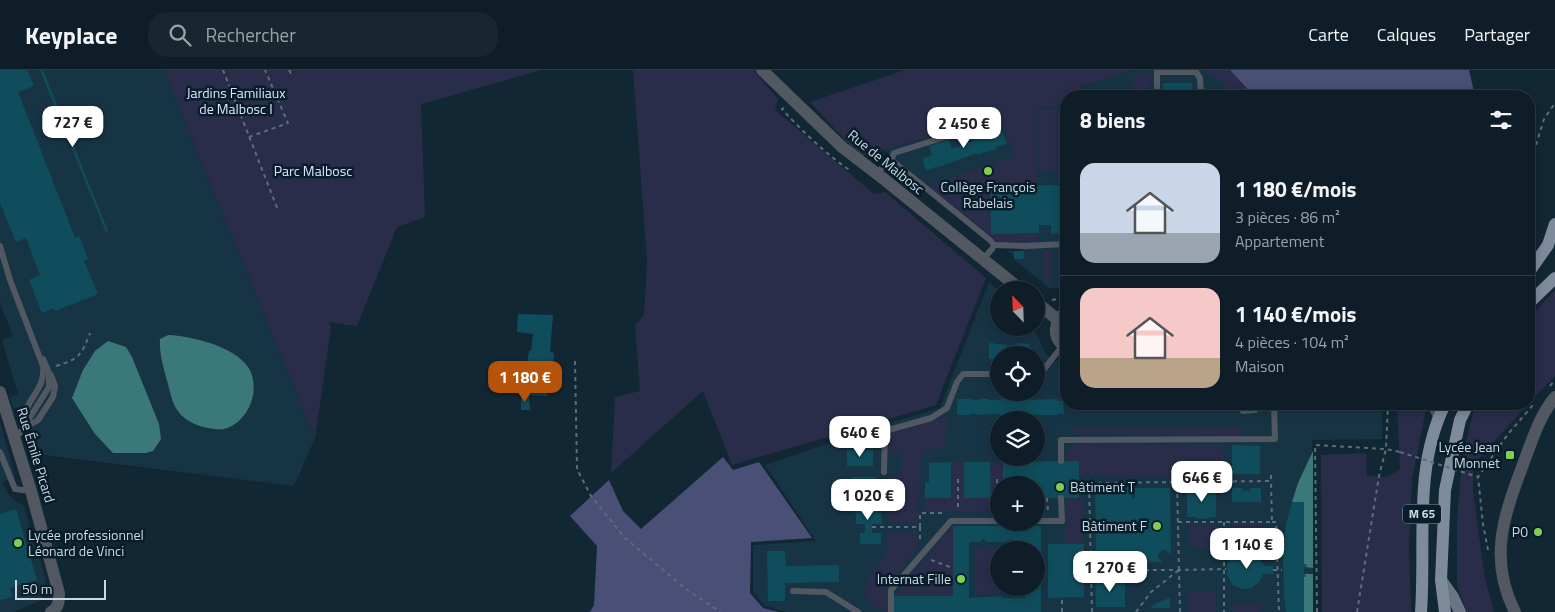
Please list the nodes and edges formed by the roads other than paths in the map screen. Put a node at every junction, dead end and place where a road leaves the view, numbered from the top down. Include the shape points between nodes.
1 (762, 70) edge
2 (1157, 90) edge
3 (1201, 90) edge
4 (993, 122) dead end
5 (890, 162) junction
6 (877, 174) junction
7 (1555, 224) edge
8 (1060, 244) edge
9 (994, 245) junction
10 (0, 246) edge
11 (982, 259) junction
12 (1535, 263) edge
13 (1555, 278) edge
14 (1010, 281) edge
15 (1535, 297) edge
16 (1045, 307) edge
17 (1060, 315) edge
18 (1060, 319) edge
19 (1060, 340) edge
20 (1060, 351) edge
21 (38, 352) junction
22 (1045, 368) edge
23 (990, 374) edge
24 (0, 392) edge
25 (1555, 397) edge
26 (1243, 410) dead end
27 (1255, 410) edge
28 (1274, 410) edge
29 (1436, 410) edge
30 (1443, 410) edge
31 (1465, 410) edge
32 (1439, 417) junction
33 (19, 433) junction
34 (0, 452) edge
35 (1061, 461) dead end
36 (884, 472) dead end
37 (31, 491) junction
38 (1061, 498) dead end
39 (990, 521) edge
40 (1045, 521) edge
41 (1441, 580) junction
42 (793, 591) dead end
43 (54, 611) edge
44 (858, 612) edge
45 (891, 612) edge
46 (1421, 612) edge
47 (1445, 612) edge
48 (1460, 612) edge
49 (1515, 612) edge

1 - 6 street, Rue de Malbosc via 842,147
2 - 3 lane via 1157,72 1196,72
4 - 5 lane via 894,153
5 - 6 lane
5 - 9 lane
6 - 11 street, Rue de Malbosc
7 - 12 main road via 1548,245
8 - 9 lane
9 - 11 lane
10 - 21 lane
11 - 14 street, Rue de Malbosc
13 - 15 main road
16 - 17 street
18 - 19 street via 1056,326
20 - 22 lane
21 - 33 lane via 43,376 25,410
21 - 33 lane via 48,369 49,387
23 - 36 lane via 963,374 947,408 931,418 885,432
24 - 33 street, Rue Émile Picard
25 - 49 street via 1537,427 1500,536 1503,580
26 - 27 lane
28 - 35 lane via 1275,439 1061,440
29 - 32 street
30 - 32 main road, M 65
31 - 41 main road, M 65 via 1444,490
32 - 46 main road, M 65 via 1430,447 1422,500
33 - 37 street, Rue Émile Picard
34 - 37 lane via 15,489
37 - 43 street, Rue Émile Picard via 59,593
38 - 40 lane via 1062,521
39 - 45 lane via 951,521 891,590
41 - 47 main road, M 65
41 - 48 main road
42 - 44 lane via 826,592

